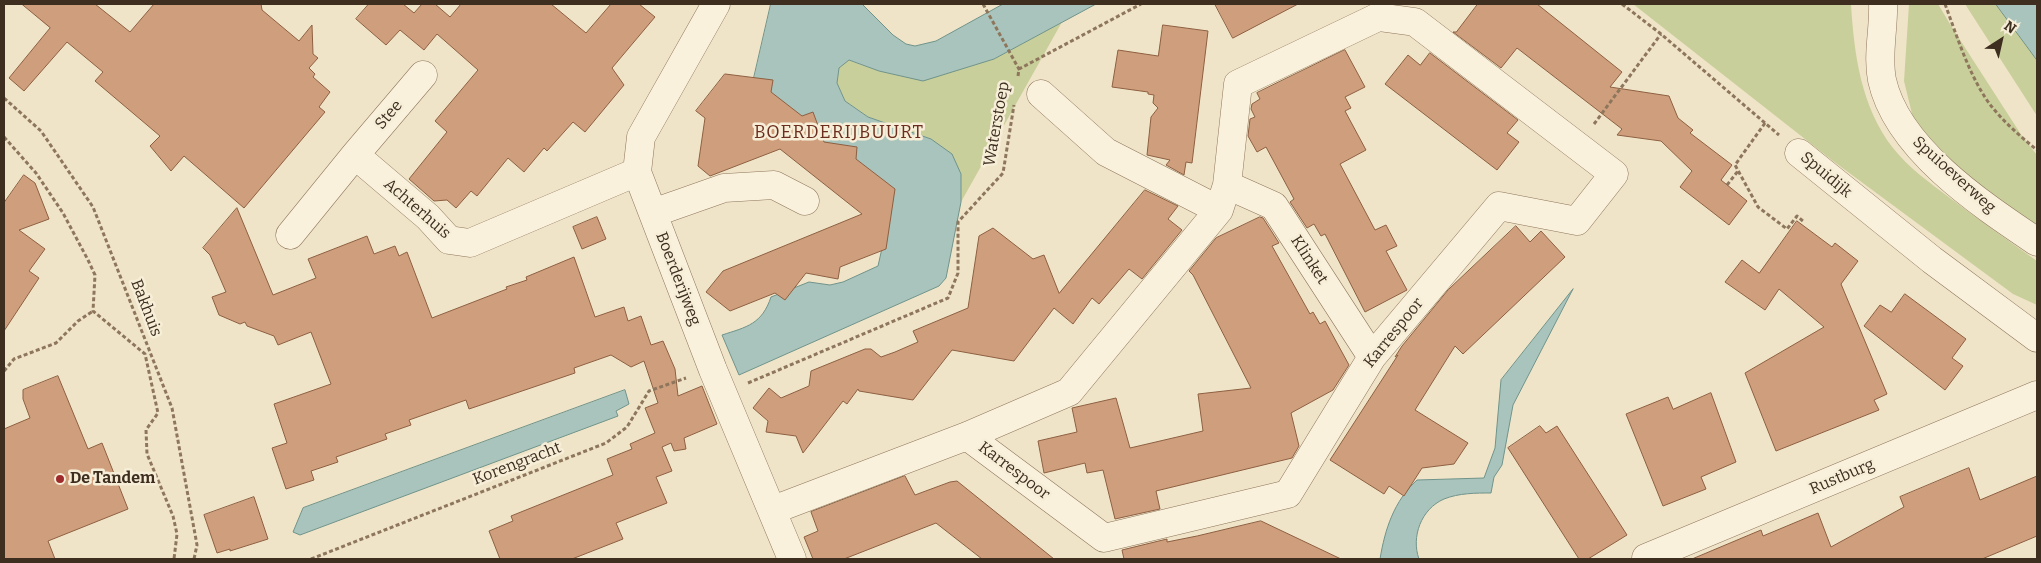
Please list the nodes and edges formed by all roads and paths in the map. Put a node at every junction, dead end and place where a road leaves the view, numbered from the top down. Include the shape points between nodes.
1 (716, 4) edge
2 (983, 4) edge
3 (1141, 4) edge
4 (1622, 4) edge
5 (1883, 4) edge
6 (1945, 4) edge
7 (1422, 13) edge
8 (1661, 34) junction
9 (1014, 58) dead end
10 (422, 75) dead end
11 (1018, 79) dead end
12 (1041, 94) dead end
13 (4, 98) edge
14 (1015, 98) dead end
15 (1765, 123) junction
16 (4, 137) edge
17 (1577, 146) junction
18 (2037, 150) edge
19 (1799, 153) joint
20 (355, 155) junction
21 (1738, 170) junction
22 (637, 172) junction
23 (1727, 185) dead end
24 (1223, 198) junction
25 (805, 200) dead end
26 (653, 213) junction
27 (1804, 222) dead end
28 (290, 236) dead end
29 (2037, 242) edge
30 (93, 311) junction
31 (2037, 338) edge
32 (1372, 357) junction
33 (4, 371) edge
34 (718, 382) junction
35 (2037, 394) edge
36 (967, 436) junction
37 (773, 510) junction
38 (1646, 558) dead end
39 (174, 559) edge
40 (194, 559) edge
41 (311, 559) edge
42 (792, 559) edge

1 - 22 street, Boerderijweg via 641,137
2 - 9 path
3 - 11 path, Waterstoep via 1019,70
4 - 8 path, Spuidijk
5 - 29 street, Spuioeverweg via 1882,79 1900,124 1923,152 1971,194
6 - 18 path via 1969,66 1991,106
7 - 17 street, Karrespoor
7 - 24 street, Karrespoor via 1378,17 1238,84
8 - 15 path, Spuidijk
8 - 17 path
10 - 20 street, Stee
12 - 24 street via 1106,152
13 - 40 path, Bakhuis via 42,131 94,207 172,408 197,545
14 - 34 path, Waterstoep via 1003,173 958,222 958,273 948,298
15 - 19 path, Spuidijk
15 - 21 path via 1735,165
16 - 30 path via 36,172 88,260 95,275
17 - 32 street, Karrespoor via 1614,174 1577,221 1499,206
19 - 31 street, Spuidijk via 1939,266
20 - 22 street, Achterhuis via 428,217 449,240 470,243
20 - 28 street
21 - 23 path
21 - 27 path via 1758,207 1787,229 1797,216
22 - 26 street, Boerderijweg
24 - 32 street, Klinket via 1274,206
24 - 36 street, Karrespoor via 1069,392
25 - 26 street via 774,185 724,188
26 - 34 street, Boerderijweg
30 - 33 path via 78,321 56,344 14,359
30 - 39 path via 145,354 158,413 146,430 147,454 173,516 176,534
32 - 36 street, Karrespoor via 1288,494 1104,538
34 - 37 street, Boerderijweg
34 - 41 path, Korengracht via 649,391 627,427 606,442
35 - 38 street, Rustburg
36 - 37 street, Karrespoor
37 - 42 street, Boerderijweg

